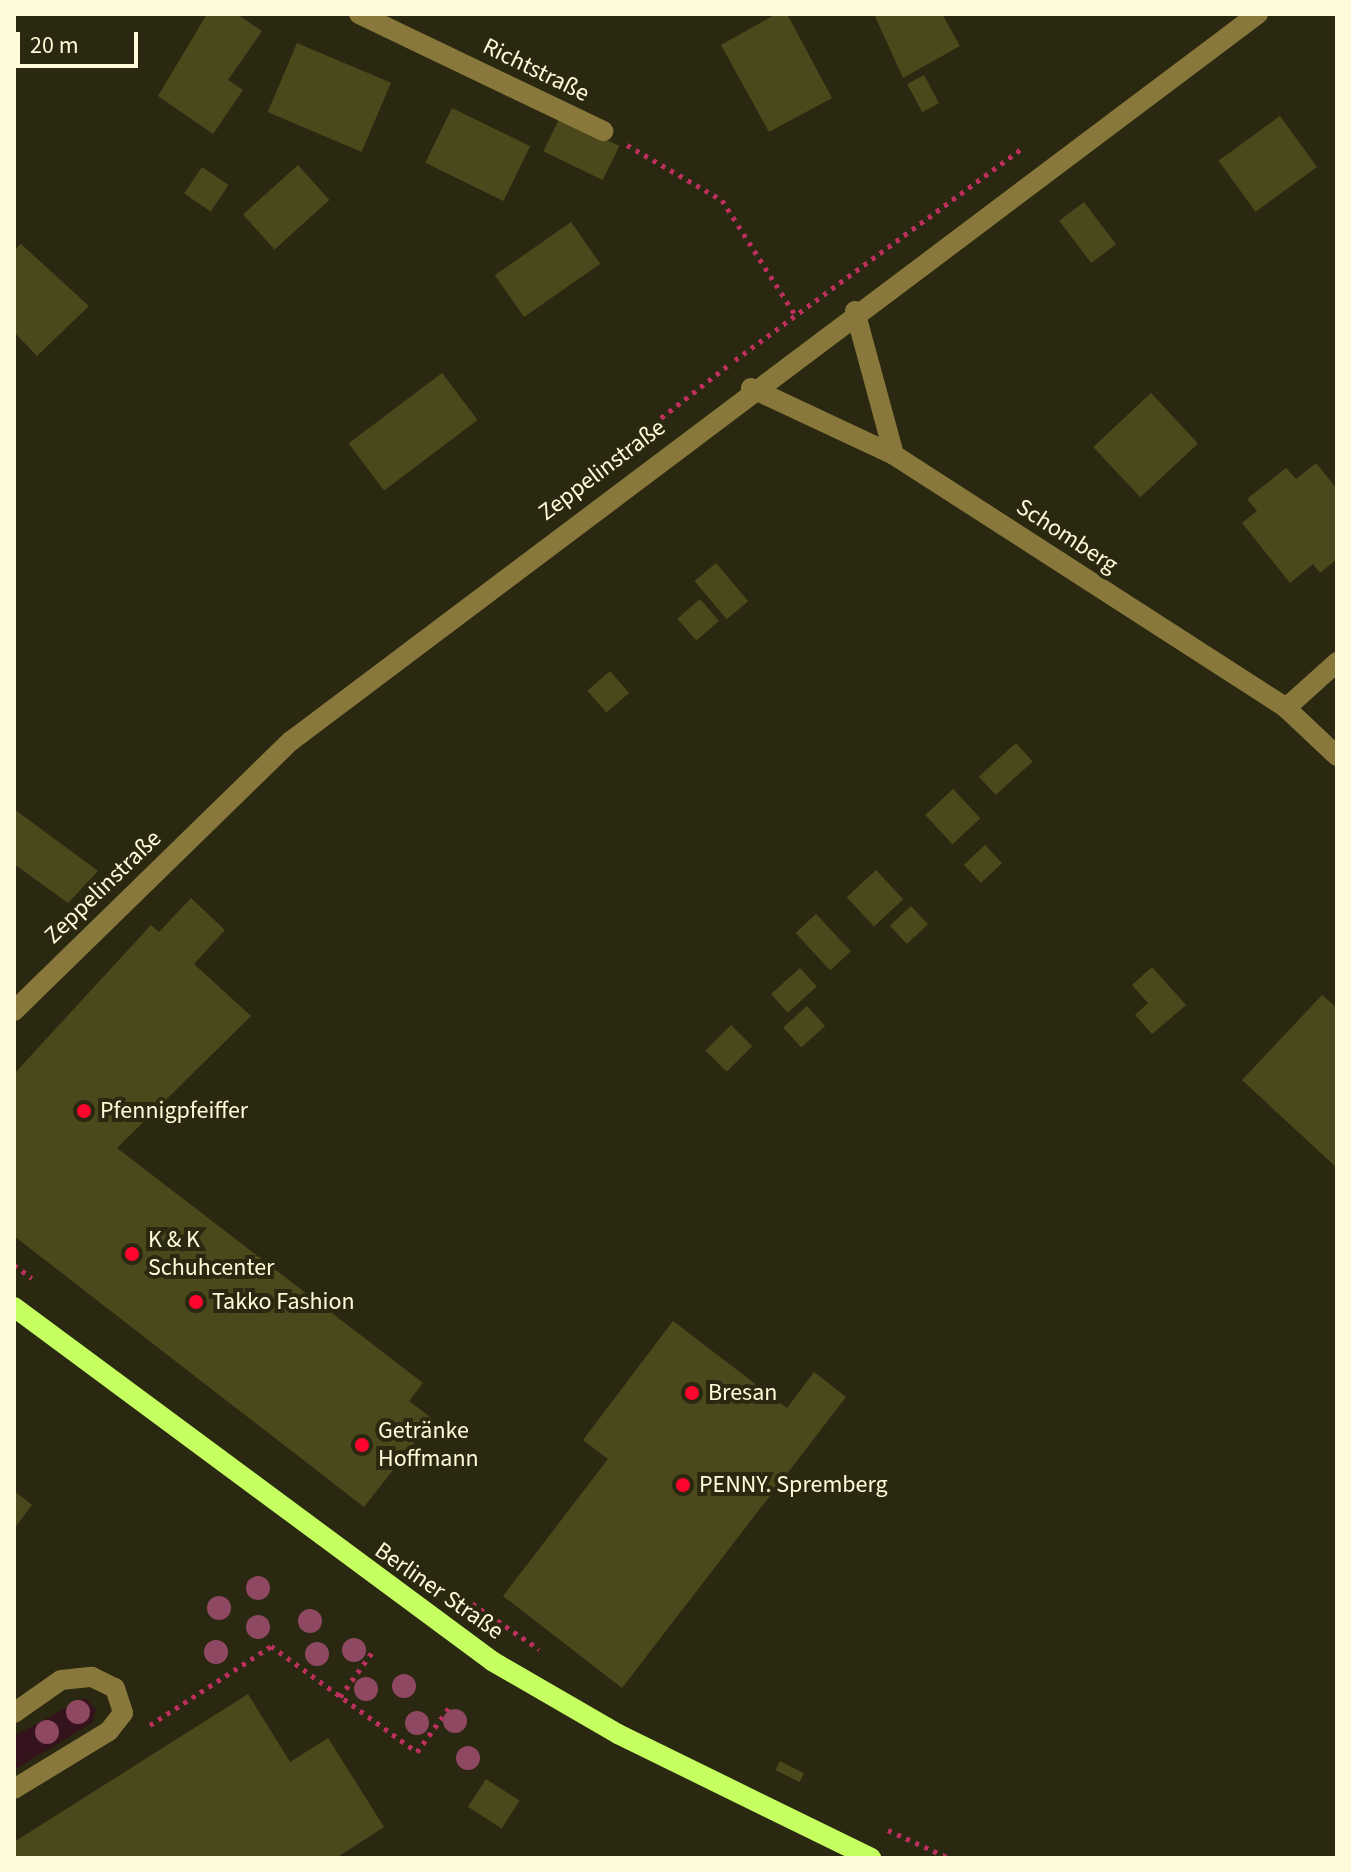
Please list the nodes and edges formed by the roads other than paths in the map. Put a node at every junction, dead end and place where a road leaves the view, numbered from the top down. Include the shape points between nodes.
1 (359, 14) edge
2 (1258, 14) edge
3 (603, 131) road end
4 (855, 311) junction
5 (751, 388) junction
6 (894, 455) junction
7 (1337, 662) edge
8 (1286, 708) junction
9 (1337, 756) edge
10 (14, 1011) edge
11 (14, 1307) edge
12 (14, 1713) edge
13 (14, 1789) edge
14 (871, 1858) edge

1 - 3 street, Richtstraße
2 - 4 street, Zeppelinstraße
4 - 5 street, Zeppelinstraße
4 - 6 street
5 - 6 street, Schomberg
5 - 10 street, Zeppelinstraße via 291,741
6 - 8 street, Schomberg
7 - 8 street
8 - 9 street, Schomberg
11 - 14 main road, Berliner Straße via 492,1661 618,1734
12 - 13 street via 61,1680 92,1677 115,1688 123,1713 118,1724

